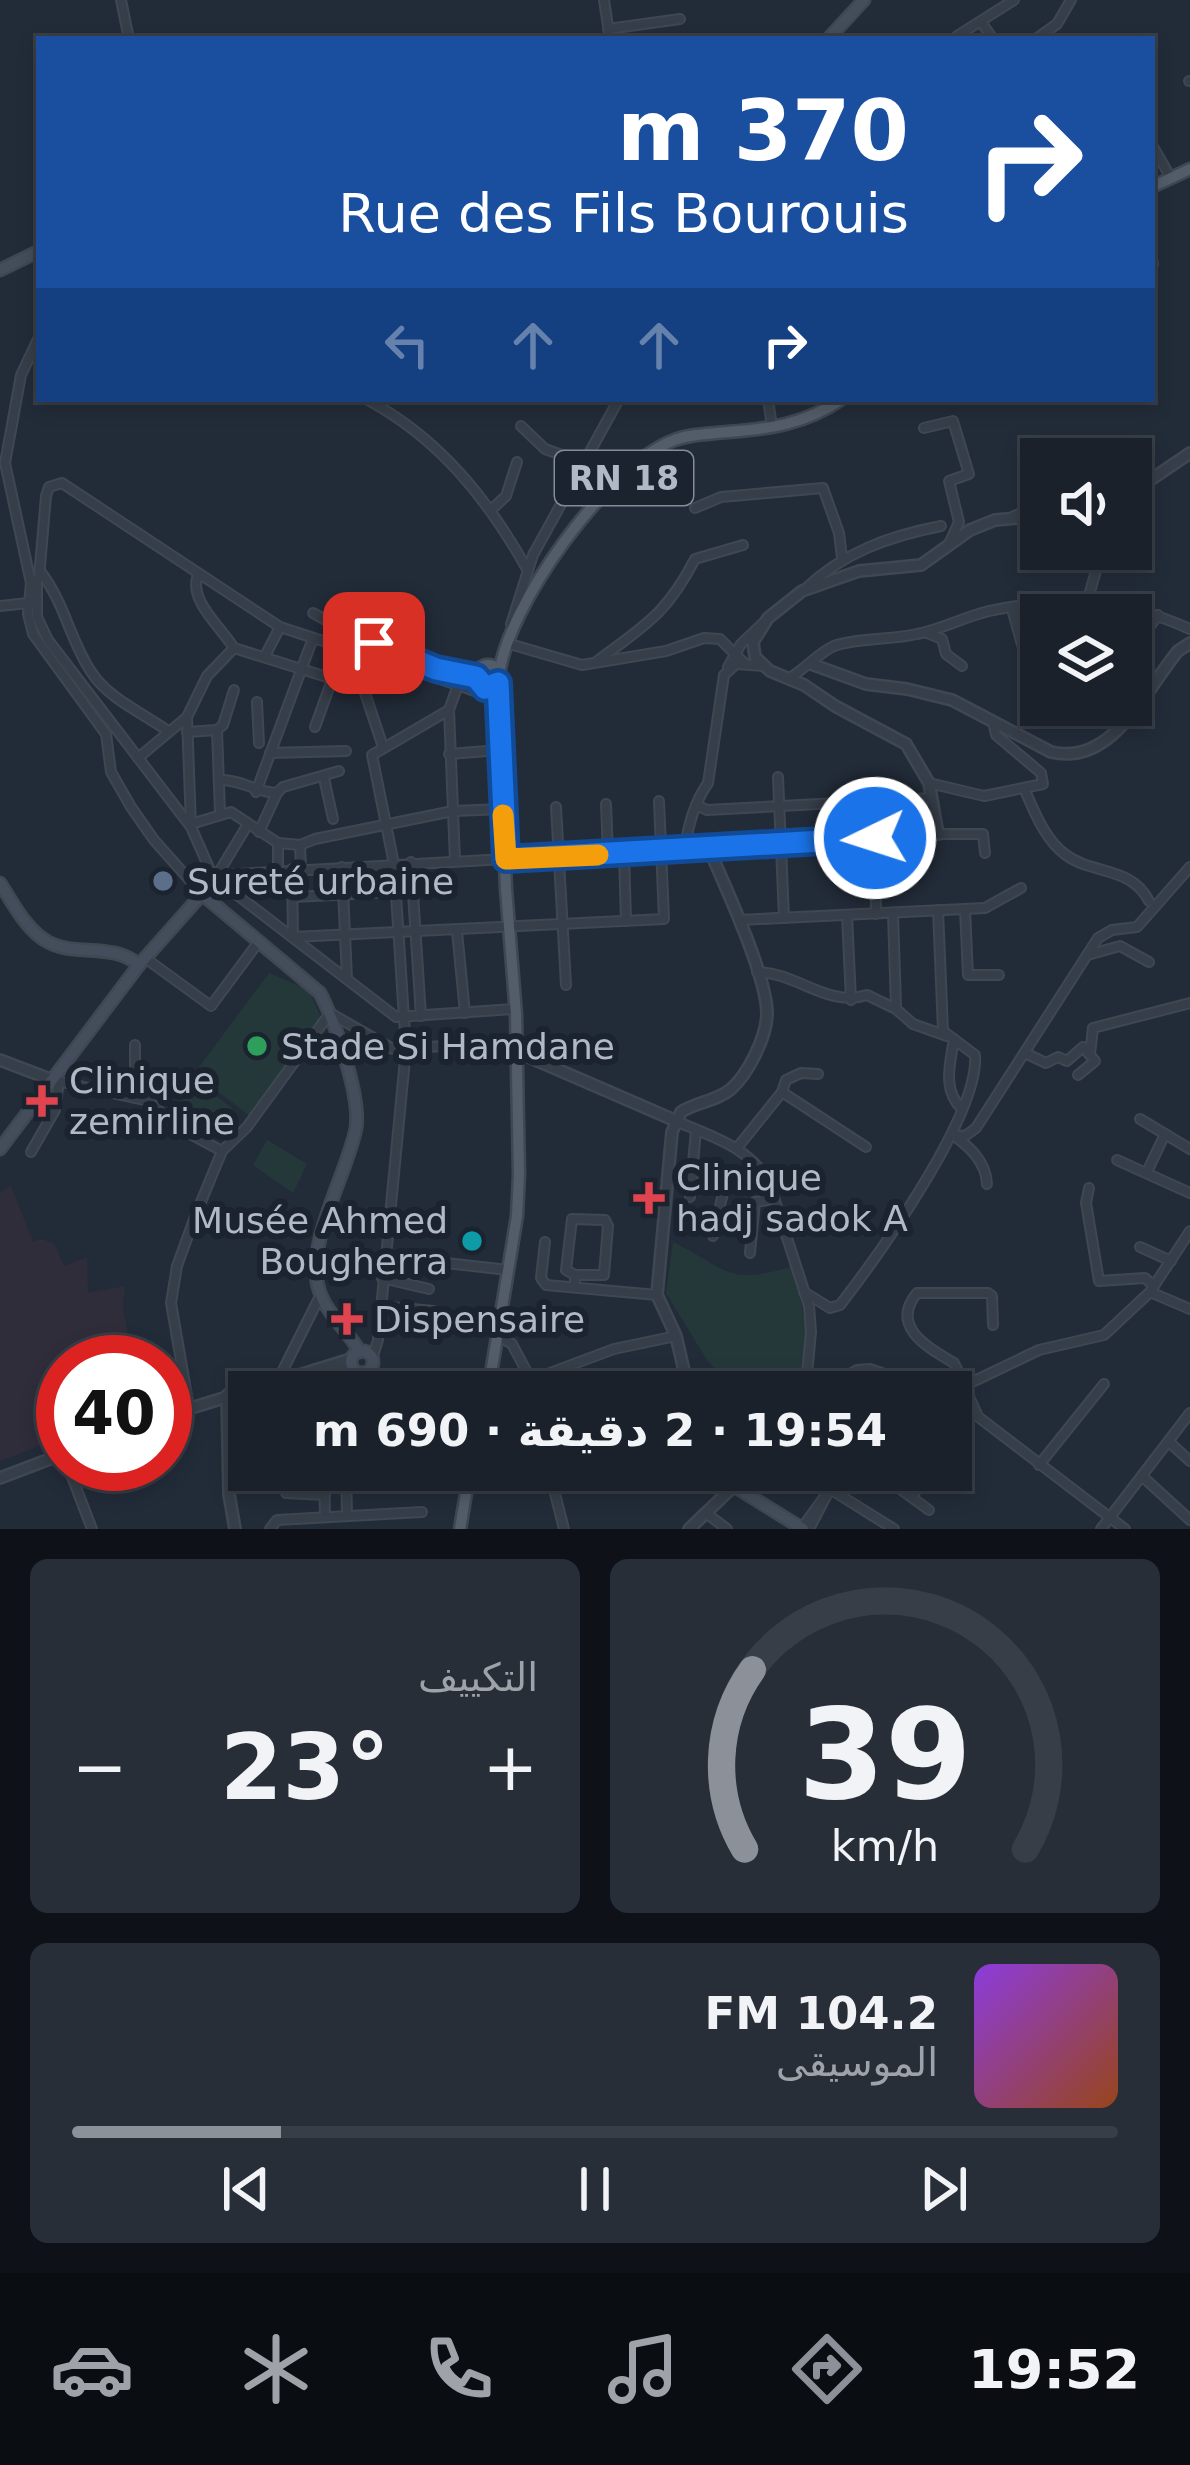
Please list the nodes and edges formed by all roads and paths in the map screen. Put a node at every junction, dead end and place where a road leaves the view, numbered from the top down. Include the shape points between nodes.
1 (121, 0) edge
2 (604, 0) edge
3 (864, 0) edge
4 (1014, 0) edge
5 (1059, 0) edge
6 (1070, 3) edge
7 (680, 20) dead end
8 (981, 22) junction
9 (609, 34) edge
10 (128, 36) edge
11 (832, 36) edge
12 (957, 36) edge
13 (991, 36) edge
14 (1040, 36) edge
15 (1155, 150) edge
16 (1190, 169) edge
17 (1171, 178) junction
18 (1155, 186) edge
19 (36, 252) edge
20 (0, 270) edge
21 (36, 344) edge
22 (370, 402) edge
23 (618, 402) edge
24 (768, 402) edge
25 (837, 402) edge
26 (521, 427) dead end
27 (772, 428) junction
28 (924, 428) dead end
29 (1190, 453) edge
30 (517, 462) dead end
31 (584, 463) junction
32 (1152, 479) edge
33 (695, 508) dead end
34 (491, 510) junction
35 (1020, 513) edge
36 (1007, 518) junction
37 (1020, 518) edge
38 (941, 526) dead end
39 (743, 545) dead end
40 (947, 547) junction
41 (842, 558) junction
42 (527, 568) junction
43 (40, 571) junction
44 (1096, 571) dead end
45 (198, 575) junction
46 (34, 582) junction
47 (802, 591) junction
48 (1089, 594) edge
49 (28, 603) junction
50 (0, 606) edge
51 (1020, 608) edge
52 (1012, 609) junction
53 (314, 613) dead end
54 (1152, 614) edge
55 (1158, 615) junction
56 (768, 618) junction
57 (1152, 623) edge
58 (280, 627) junction
59 (1190, 629) edge
60 (925, 633) junction
61 (314, 638) junction
62 (1020, 638) edge
63 (506, 643) junction
64 (1190, 643) edge
65 (234, 648) junction
66 (343, 649) junction
67 (736, 652) junction
68 (365, 655) junction
69 (265, 656) junction
70 (596, 662) junction
71 (744, 663) junction
72 (811, 664) junction
73 (962, 666) dead end
74 (765, 667) junction
75 (300, 669) junction
76 (479, 672) junction
77 (359, 675) junction
78 (724, 675) junction
79 (330, 678) junction
80 (499, 679) junction
81 (788, 679) junction
82 (458, 685) junction
83 (234, 691) dead end
84 (499, 700) junction
85 (257, 702) dead end
86 (448, 710) junction
87 (187, 718) junction
88 (993, 722) junction
89 (315, 727) dead end
90 (218, 730) junction
91 (168, 731) junction
92 (188, 732) junction
93 (259, 743) dead end
94 (383, 747) junction
95 (500, 750) junction
96 (346, 752) dead end
97 (270, 753) junction
98 (449, 754) junction
99 (138, 758) junction
100 (339, 771) dead end
101 (778, 777) dead end
102 (324, 778) junction
103 (220, 780) junction
104 (928, 783) junction
105 (1024, 788) junction
106 (256, 792) junction
107 (277, 793) junction
108 (932, 798) junction
109 (659, 801) dead end
110 (606, 804) dead end
111 (696, 805) junction
112 (556, 807) dead end
113 (778, 807) junction
114 (503, 809) junction
115 (453, 811) junction
116 (220, 813) junction
117 (333, 819) dead end
118 (248, 824) junction
119 (388, 824) junction
120 (191, 825) junction
121 (259, 832) junction
122 (938, 834) junction
123 (875, 838) junction
124 (278, 843) junction
125 (300, 845) junction
126 (780, 845) junction
127 (709, 849) junction
128 (685, 850) junction
129 (662, 852) junction
130 (985, 853) dead end
131 (608, 854) junction
132 (624, 854) junction
133 (558, 857) junction
134 (506, 859) junction
135 (411, 862) junction
136 (455, 862) junction
137 (394, 864) junction
138 (342, 867) junction
139 (1190, 867) edge
140 (297, 869) junction
141 (278, 871) junction
142 (213, 879) junction
143 (0, 883) edge
144 (1021, 888) dead end
145 (412, 891) junction
146 (395, 892) junction
147 (344, 896) junction
148 (294, 897) junction
149 (1149, 901) dead end
150 (964, 909) junction
151 (938, 910) junction
152 (893, 913) junction
153 (876, 914) junction
154 (848, 915) junction
155 (784, 918) junction
156 (739, 920) junction
157 (626, 921) junction
158 (561, 925) junction
159 (508, 926) junction
160 (458, 930) junction
161 (398, 932) junction
162 (415, 934) junction
163 (345, 935) junction
164 (293, 938) junction
165 (257, 944) junction
166 (1089, 954) junction
167 (142, 961) junction
168 (1150, 962) dead end
169 (756, 972) junction
170 (999, 975) dead end
171 (347, 982) junction
172 (566, 985) dead end
173 (851, 1000) junction
174 (1190, 1004) edge
175 (515, 1009) junction
176 (896, 1009) junction
177 (330, 1013) junction
178 (465, 1013) junction
179 (421, 1016) junction
180 (404, 1017) junction
181 (953, 1039) junction
182 (135, 1046) dead end
183 (515, 1046) junction
184 (406, 1049) junction
185 (1025, 1053) junction
186 (1090, 1054) junction
187 (0, 1060) edge
188 (818, 1074) dead end
189 (1078, 1075) dead end
190 (55, 1080) junction
191 (782, 1092) junction
192 (134, 1099) junction
193 (962, 1109) junction
194 (1140, 1119) dead end
195 (674, 1120) junction
196 (696, 1130) junction
197 (1165, 1134) junction
198 (953, 1135) junction
199 (866, 1147) dead end
200 (737, 1148) junction
201 (0, 1149) edge
202 (1190, 1149) edge
203 (222, 1151) junction
204 (31, 1152) dead end
205 (1117, 1160) dead end
206 (1148, 1172) junction
207 (692, 1173) junction
208 (727, 1176) junction
209 (756, 1178) dead end
210 (987, 1184) dead end
211 (1089, 1189) dead end
212 (1190, 1193) edge
213 (690, 1197) dead end
214 (775, 1199) junction
215 (1190, 1231) edge
216 (713, 1236) dead end
217 (545, 1242) dead end
218 (1140, 1247) dead end
219 (750, 1252) dead end
220 (385, 1256) junction
221 (1172, 1261) junction
222 (508, 1270) junction
223 (382, 1278) junction
224 (575, 1281) junction
225 (429, 1289) dead end
226 (1152, 1289) junction
227 (805, 1292) junction
228 (657, 1294) junction
229 (320, 1295) junction
230 (379, 1306) junction
231 (1190, 1310) edge
232 (434, 1311) dead end
233 (992, 1325) dead end
234 (175, 1335) edge
235 (497, 1335) junction
236 (676, 1336) junction
237 (361, 1362) junction
238 (282, 1371) edge
239 (314, 1371) edge
240 (375, 1371) edge
241 (491, 1371) edge
242 (684, 1371) edge
243 (807, 1371) edge
244 (958, 1371) edge
245 (972, 1383) edge
246 (1104, 1384) dead end
247 (227, 1395) joint
248 (972, 1403) edge
249 (192, 1406) edge
250 (972, 1411) edge
251 (1190, 1413) edge
252 (977, 1414) junction
253 (1168, 1442) junction
254 (1190, 1461) edge
255 (36, 1464) edge
256 (1039, 1465) junction
257 (1142, 1476) junction
258 (0, 1478) edge
259 (77, 1491) edge
260 (286, 1491) edge
261 (325, 1491) edge
262 (346, 1491) edge
263 (466, 1491) edge
264 (554, 1491) edge
265 (729, 1491) edge
266 (745, 1491) edge
267 (829, 1491) edge
268 (832, 1491) edge
269 (904, 1491) edge
270 (916, 1491) edge
271 (325, 1495) junction
272 (912, 1497) junction
273 (929, 1510) dead end
274 (422, 1512) dead end
275 (706, 1513) junction
276 (347, 1514) junction
277 (325, 1515) junction
278 (1111, 1516) junction
279 (1190, 1520) edge
280 (92, 1529) edge
281 (234, 1529) edge
282 (270, 1529) edge
283 (460, 1529) edge
284 (564, 1529) edge
285 (689, 1529) edge
286 (727, 1529) edge
287 (805, 1529) edge
288 (894, 1529) edge
289 (1101, 1529) edge
290 (1125, 1529) edge

1 - 10 street
2 - 9 street
3 - 11 main road
4 - 8 street
5 - 6 street
6 - 14 street
7 - 9 street
8 - 12 street
8 - 13 street
15 - 17 street
16 - 17 main road
17 - 18 main road
19 - 20 main road
21 - 46 street via 21,376 5,463
22 - 34 street via 443,453
23 - 31 street
24 - 27 street
25 - 27 main road, RN 18
26 - 31 street via 545,449
27 - 63 main road, RN 18 via 674,439 647,456 566,539
28 - 40 street via 953,421 969,474 949,482 959,523
29 - 32 street
30 - 34 street via 506,496
31 - 42 street
33 - 41 street via 721,497 823,488
34 - 42 street
35 - 36 street
36 - 37 street
36 - 40 street
38 - 41 street
39 - 70 street via 695,559 662,612
40 - 47 street via 921,565 859,571
41 - 47 street
42 - 63 street
43 - 45 street via 46,496 62,483
43 - 46 street
43 - 91 street via 100,684
44 - 48 street
45 - 58 street
45 - 65 street via 194,592
46 - 49 street
46 - 99 street via 39,625
47 - 56 street
49 - 50 street
49 - 142 street via 33,634 106,734 111,772 128,802 154,840
51 - 52 street
52 - 60 street
52 - 62 street
53 - 76 street via 436,669
54 - 55 street
55 - 57 street
55 - 59 street
56 - 67 street
56 - 74 street via 753,642
58 - 61 street
58 - 69 street
60 - 72 street via 838,645
60 - 73 street via 942,638 946,654
61 - 66 street
61 - 75 street
63 - 70 street via 571,663
63 - 76 main road
63 - 80 main road, RN 18
64 - 88 street via 1124,724 1076,754 1051,752
65 - 69 street
65 - 87 street
66 - 68 street
66 - 79 street
67 - 70 street via 704,638
67 - 71 street
67 - 78 street
68 - 77 street
68 - 82 street
69 - 75 street
71 - 74 street
71 - 78 street
72 - 81 street
72 - 88 street via 952,700
74 - 81 street
75 - 79 street
75 - 97 street
76 - 80 main road via 493,667
76 - 80 main road via 485,688
76 - 82 street
77 - 79 street
77 - 94 street
78 - 111 street via 708,783
79 - 89 street
80 - 84 main road, RN 18
81 - 104 street via 906,744
82 - 84 street
82 - 86 street
83 - 90 street
84 - 95 main road, RN 18
85 - 93 street
86 - 94 street
86 - 98 street
87 - 91 street
87 - 92 street
88 - 105 street via 996,735 1044,776 1043,784
90 - 92 street
90 - 103 street
91 - 99 street
92 - 120 street
94 - 119 street via 372,755
95 - 98 street
95 - 114 main road, RN 18
96 - 97 street
97 - 106 street
98 - 115 street
99 - 120 street
100 - 102 street
101 - 113 street
102 - 107 street via 291,782
102 - 117 street
103 - 106 street
103 - 116 street
104 - 105 street via 984,796
104 - 108 street
105 - 149 street via 1068,857 1122,875
106 - 107 street
107 - 121 street
108 - 113 street
108 - 122 street
109 - 129 street
110 - 131 street
111 - 113 street
111 - 128 street
112 - 133 street
113 - 126 street
114 - 115 street
114 - 134 main road, RN 18
115 - 119 street
115 - 136 street
116 - 118 street
116 - 120 street
118 - 121 street
118 - 142 street
119 - 125 street
119 - 137 street
120 - 142 street
121 - 124 street
122 - 123 street
122 - 130 street via 983,833
123 - 126 street
123 - 153 street
124 - 125 street
124 - 141 street
125 - 140 street
126 - 127 street
126 - 155 street
127 - 128 street
127 - 156 street
128 - 129 street
129 - 132 street
129 - 157 street via 664,919
131 - 132 street
131 - 133 street
132 - 157 street
133 - 134 street
133 - 158 street
134 - 136 street
134 - 159 main road, RN 18
135 - 136 street
135 - 137 street
135 - 145 street
137 - 138 street
137 - 146 street
138 - 140 street
138 - 147 street
139 - 166 street via 1137,927 1104,934
140 - 141 street
140 - 148 street
141 - 142 street
142 - 164 street
142 - 165 main road
142 - 167 main road
143 - 167 main road via 52,944
144 - 150 street via 985,908
145 - 146 street
145 - 162 street
146 - 147 street
146 - 161 street
147 - 148 street
147 - 163 street
148 - 164 street
150 - 151 street
150 - 170 street via 968,975
151 - 152 street
151 - 181 street via 942,1021
152 - 153 street
152 - 176 street
153 - 154 street
154 - 155 street
154 - 173 street
155 - 156 street
156 - 169 street
157 - 158 street
158 - 159 street
158 - 172 street
159 - 160 street
159 - 175 main road, RN 18
160 - 162 street
160 - 178 street
161 - 162 street
161 - 163 street
161 - 180 street
162 - 179 street
163 - 164 street
163 - 171 street
164 - 171 street
165 - 167 street via 211,1006
165 - 177 main road via 320,993
166 - 168 street via 1120,946
166 - 185 street
167 - 190 main road
169 - 173 street
169 - 195 street via 767,1011 748,1065 729,1090
171 - 180 street
173 - 176 street via 867,995
174 - 186 street via 1093,1028
175 - 178 street
175 - 183 main road, RN 18
176 - 181 street
177 - 184 street
177 - 203 street
177 - 229 main road via 357,1117 322,1238
178 - 179 street
179 - 180 street
180 - 184 street
181 - 193 street via 948,1083
181 - 193 street via 975,1055
182 - 192 street
183 - 184 street
183 - 195 street
183 - 222 main road, RN 18 via 519,1175
184 - 220 street
185 - 186 street via 1046,1063 1083,1047
185 - 198 street via 976,1128
186 - 189 street via 1095,1061
187 - 190 street
188 - 191 street via 792,1075
190 - 192 street
190 - 201 main road
190 - 204 street via 55,1110
191 - 199 street
191 - 200 street
192 - 203 street
193 - 198 street
194 - 197 street
195 - 196 street
195 - 228 street
196 - 200 street
196 - 207 street
197 - 202 street
197 - 206 street
198 - 210 street via 985,1169
198 - 227 street via 840,1305 830,1309
200 - 214 street via 759,1165
203 - 234 street via 173,1285
205 - 206 street
206 - 212 street
207 - 208 street
207 - 213 street
208 - 209 street
208 - 216 street
211 - 226 street via 1099,1281 1145,1278
214 - 219 street via 755,1202
214 - 227 street
215 - 221 street
217 - 224 street via 542,1282
218 - 221 street
220 - 222 street
220 - 223 street
221 - 226 street
222 - 235 main road, RN 18
223 - 225 street
223 - 230 street
224 - 224 street via 604,1275 605,1220 572,1219 566,1270
224 - 228 street
226 - 231 street
226 - 245 street via 1104,1335 1039,1350
227 - 243 street
228 - 236 street
229 - 237 main road
229 - 238 street
230 - 232 street
230 - 237 street via 378,1340
233 - 244 street via 988,1293 916,1293 909,1302 909,1326
235 - 236 street via 512,1344 531,1380
235 - 241 main road, RN 18
236 - 242 street
237 - 239 street
237 - 240 main road
246 - 256 street
247 - 249 street
247 - 281 street
248 - 252 street
250 - 252 street
251 - 253 street
252 - 256 street
253 - 254 street
253 - 257 street
255 - 258 street
256 - 278 street
257 - 278 street
257 - 279 street
259 - 280 street
260 - 271 street
261 - 271 street
262 - 276 street
263 - 283 main road
264 - 284 street
265 - 275 street
266 - 287 main road
267 - 287 street
268 - 288 street
269 - 272 street
270 - 272 street
271 - 277 street
272 - 273 street
274 - 276 street
275 - 285 street
275 - 286 street
276 - 277 street
277 - 282 street via 277,1520
278 - 289 street
278 - 290 street

